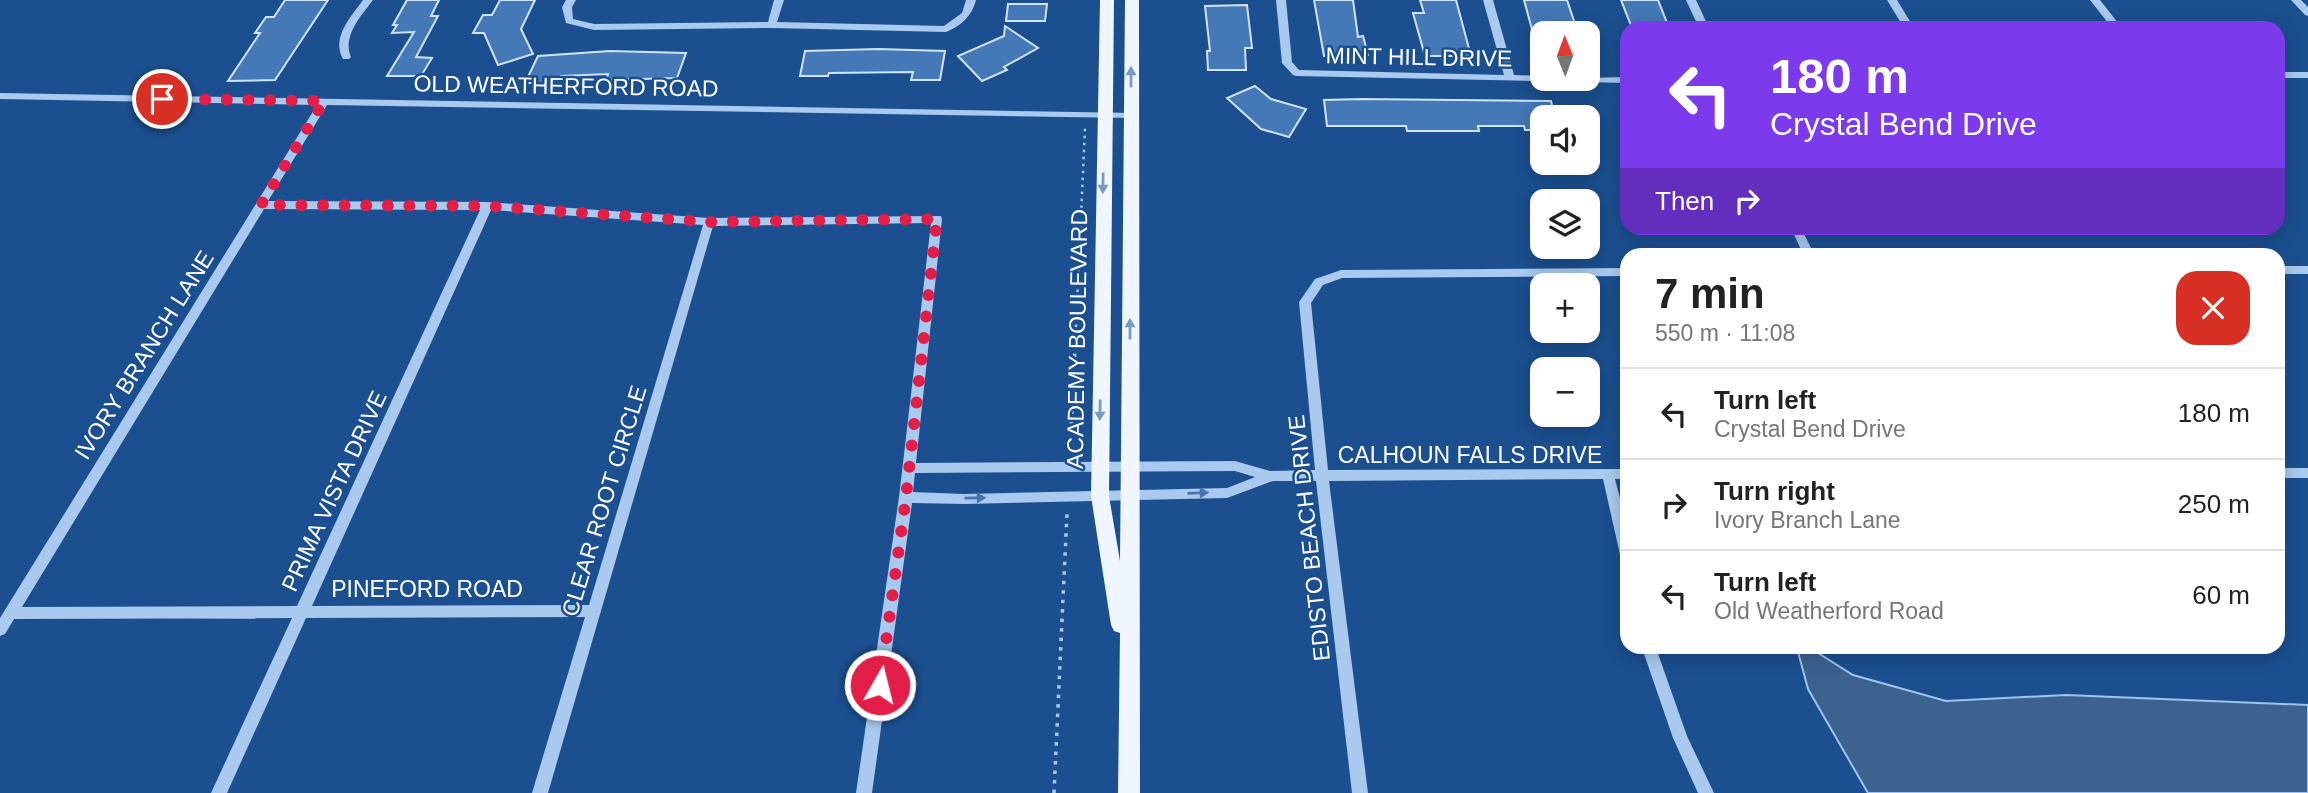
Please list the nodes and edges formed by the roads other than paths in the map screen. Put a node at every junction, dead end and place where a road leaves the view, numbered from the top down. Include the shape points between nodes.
1 (368, 0) edge
2 (571, 0) edge
3 (779, 0) edge
4 (971, 0) edge
5 (1107, 0) edge
6 (1132, 0) edge
7 (1281, 0) edge
8 (1488, 0) edge
9 (1691, 0) edge
10 (1892, 0) edge
11 (2095, 0) edge
12 (2296, 0) edge
13 (2308, 13) edge
14 (1701, 21) edge
15 (1905, 21) edge
16 (2112, 21) edge
17 (772, 25) junction
18 (346, 57) dead end
19 (2285, 75) edge
20 (2308, 75) edge
21 (1510, 78) junction
22 (1530, 79) edge
23 (1600, 80) edge
24 (1620, 80) edge
25 (0, 96) edge
26 (324, 101) junction
27 (1095, 115) junction
28 (1131, 115) junction
29 (261, 205) junction
30 (487, 206) junction
31 (709, 222) junction
32 (2285, 270) edge
33 (2308, 270) edge
34 (1620, 272) edge
35 (1100, 467) junction
36 (1129, 467) junction
37 (910, 468) junction
38 (2285, 473) edge
39 (2308, 473) edge
40 (1620, 474) edge
41 (1608, 475) junction
42 (1270, 476) junction
43 (1322, 477) junction
44 (1129, 495) junction
45 (1100, 496) junction
46 (906, 497) junction
47 (1620, 525) edge
48 (593, 611) junction
49 (302, 612) junction
50 (10, 613) junction
51 (0, 630) edge
52 (1651, 654) edge
53 (1129, 676) junction
54 (219, 793) edge
55 (540, 793) edge
56 (864, 793) edge
57 (1129, 793) edge
58 (1360, 793) edge
59 (1706, 793) edge

1 - 18 street via 342,41
2 - 17 street via 569,21 594,27
3 - 17 street
4 - 17 street via 961,21 946,29
5 - 27 main road, ACADEMY BOULEVARD
28 -> 6 main road, ACADEMY BOULEVARD
7 - 21 street, MINT HILL DRIVE via 1287,63 1296,73
8 - 21 street
9 - 14 street
10 - 15 street
11 - 16 street
12 - 13 street
19 - 20 street
21 - 22 street, MINT HILL DRIVE
23 - 24 street
25 - 26 street, OLD WEATHERFORD ROAD
26 - 27 street, OLD WEATHERFORD ROAD
26 - 29 street, IVORY BRANCH LANE
27 - 28 street, OLD WEATHERFORD ROAD
27 -> 35 main road, ACADEMY BOULEVARD
36 -> 28 main road, ACADEMY BOULEVARD
29 - 30 street
29 - 50 street, IVORY BRANCH LANE
30 - 31 street
30 - 49 street, PRIMA VISTA DRIVE
31 - 37 street via 937,219
31 - 48 street, CLEAR ROOT CIRCLE
32 - 33 street
34 - 43 street, EDISTO BEACH DRIVE via 1341,274 1319,282 1305,302
35 - 36 street, CALHOUN FALLS DRIVE
35 - 37 street, CALHOUN FALLS DRIVE
35 - 45 main road, ACADEMY BOULEVARD
36 - 42 street, CALHOUN FALLS DRIVE via 1235,466
36 - 44 main road, ACADEMY BOULEVARD
37 - 46 street
38 - 39 street
40 - 41 street, CALHOUN FALLS DRIVE
41 - 43 street, CALHOUN FALLS DRIVE
41 - 47 street
42 - 43 street, CALHOUN FALLS DRIVE
44 -> 42 street, CALHOUN FALLS DRIVE via 1227,492
43 - 58 street, EDISTO BEACH DRIVE
44 - 45 street, CALHOUN FALLS DRIVE
44 - 53 main road, ACADEMY BOULEVARD
46 -> 45 street, CALHOUN FALLS DRIVE
45 - 53 main road, ACADEMY BOULEVARD
46 - 56 street
48 - 49 street, PINEFORD ROAD
48 - 55 street, CLEAR ROOT CIRCLE
49 - 50 street, PINEFORD ROAD
49 - 54 street, PRIMA VISTA DRIVE
50 - 51 street, IVORY BRANCH LANE
52 - 59 street via 1680,738
53 - 57 main road, ACADEMY BOULEVARD

